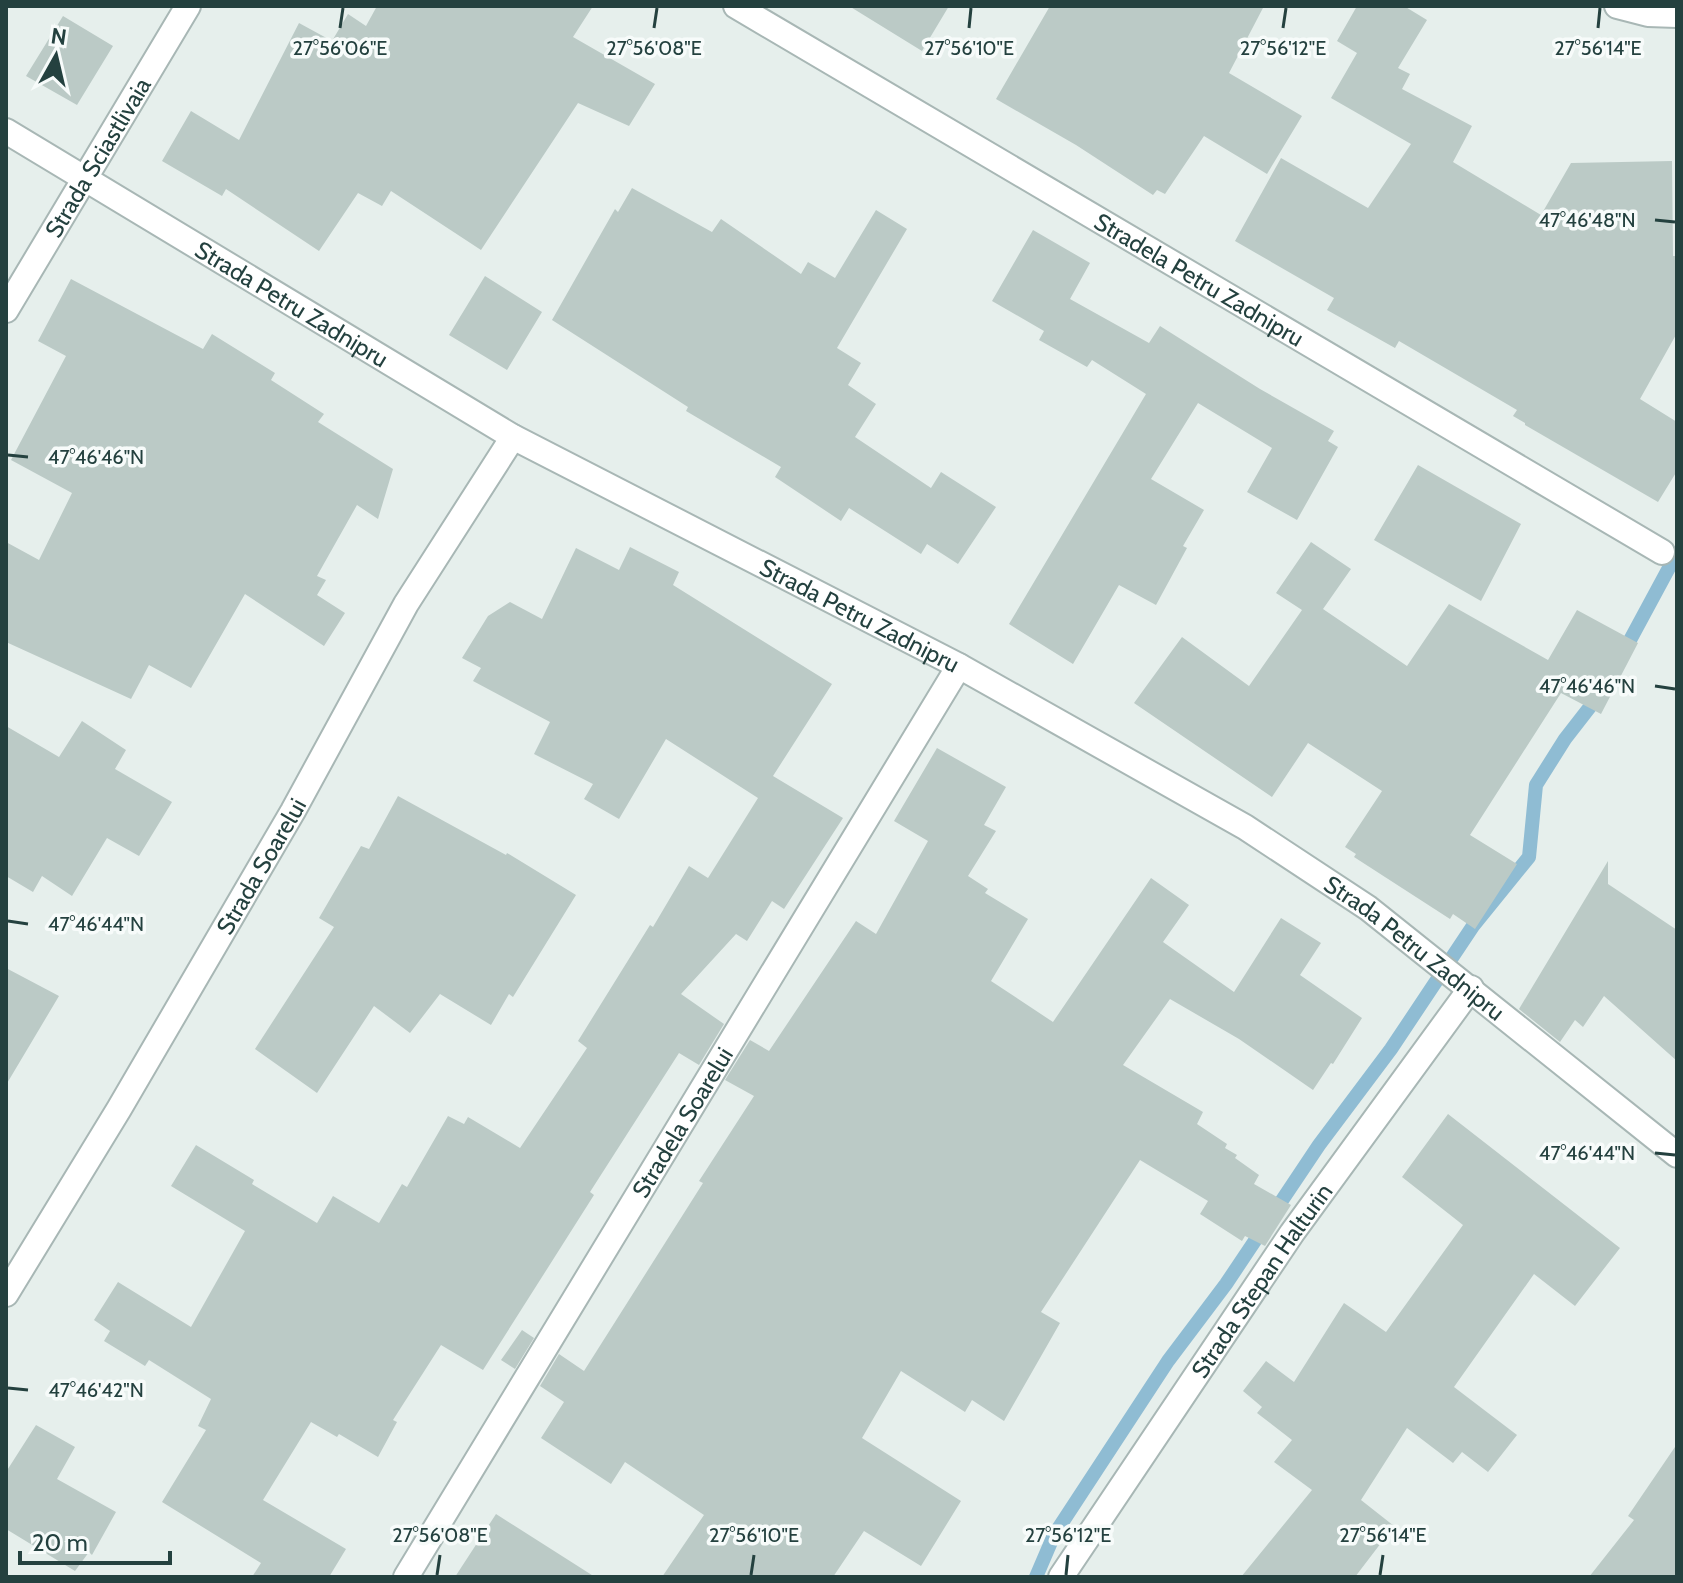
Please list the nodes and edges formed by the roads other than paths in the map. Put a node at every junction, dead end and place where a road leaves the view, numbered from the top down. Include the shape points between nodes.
1 (188, 6) edge
2 (736, 6) edge
3 (1617, 6) edge
4 (1677, 15) edge
5 (6, 131) edge
6 (83, 179) junction
7 (6, 310) edge
8 (513, 437) junction
9 (1662, 552) dead end
10 (959, 666) junction
11 (1471, 988) junction
12 (1677, 1155) edge
13 (6, 1294) edge
14 (406, 1577) edge
15 (1061, 1577) edge

1 - 6 street, Strada Sciastlivaia
2 - 9 street, Stradela Petru Zadnipru
3 - 4 street
5 - 6 street, Strada Petru Zadnipru
6 - 7 street, Strada Sciastlivaia
6 - 8 street, Strada Petru Zadnipru
8 - 10 street, Strada Petru Zadnipru
8 - 13 street, Strada Soarelui via 406,604 293,811
10 - 11 street, Strada Petru Zadnipru via 1245,827 1368,908
10 - 14 street, Stradela Soarelui
11 - 12 street, Strada Petru Zadnipru
11 - 15 street, Strada Stepan Halturin via 1292,1233

